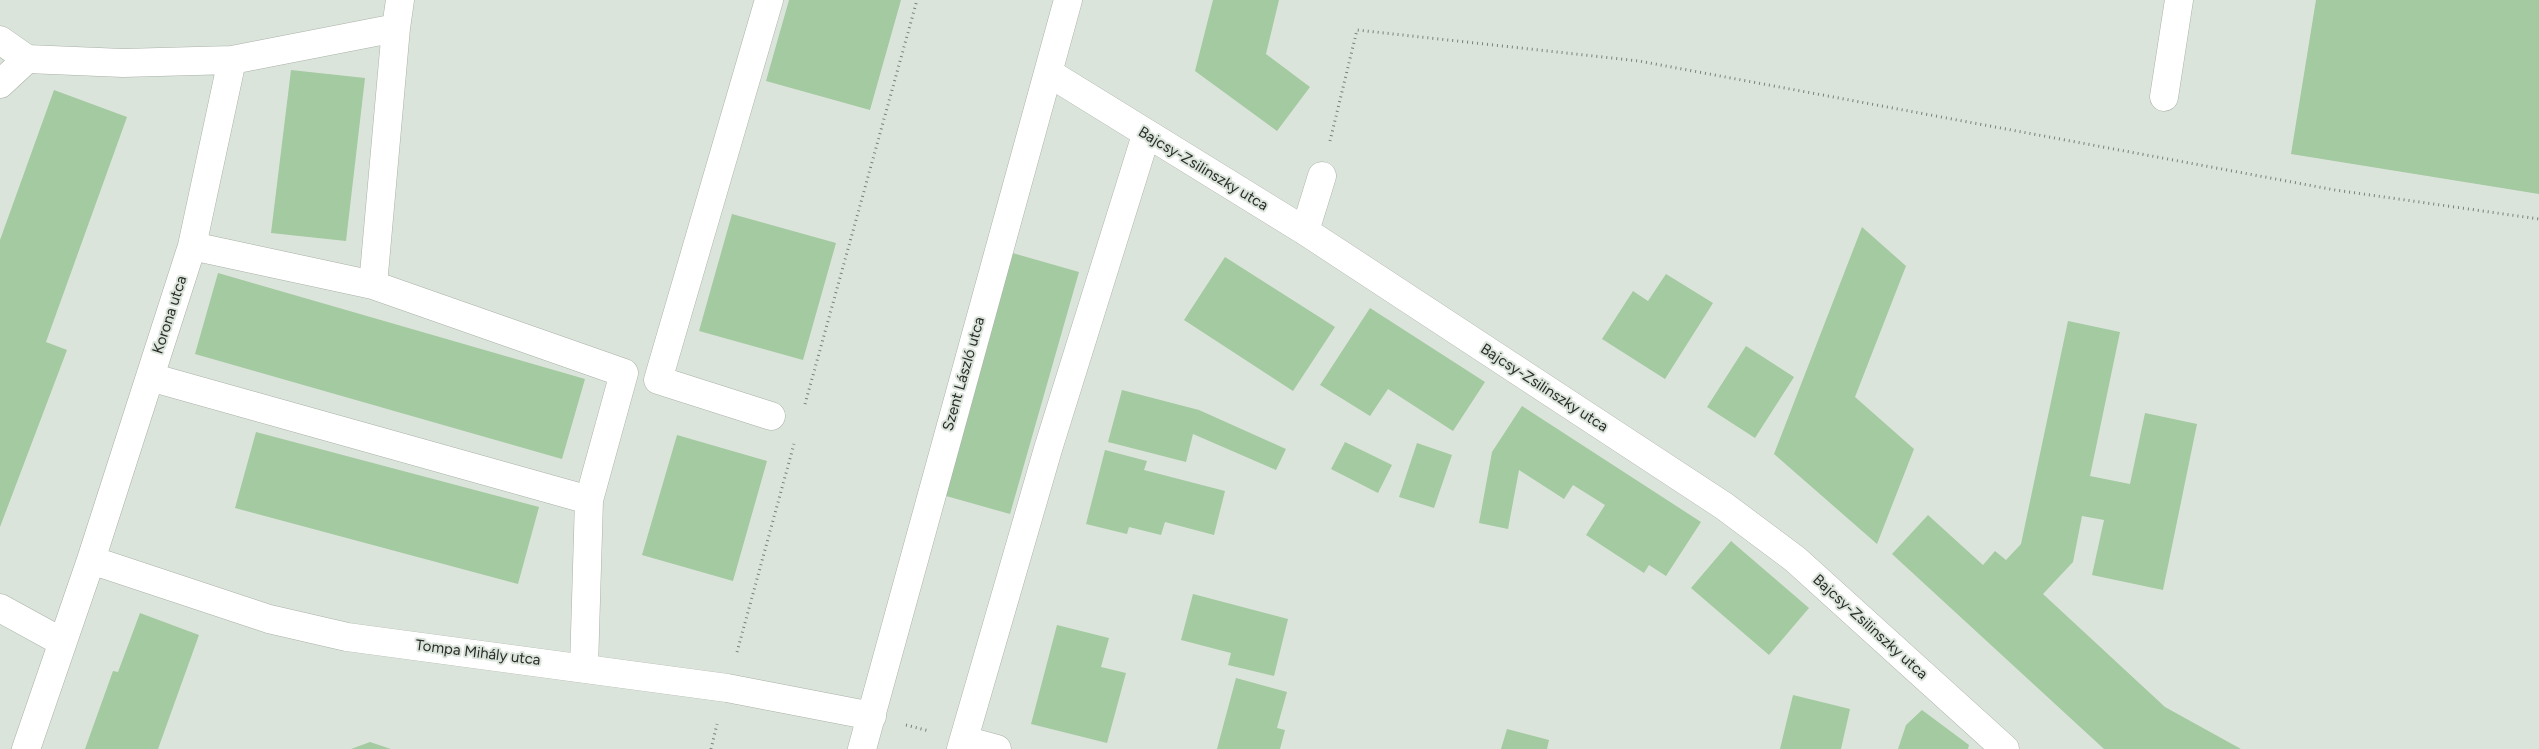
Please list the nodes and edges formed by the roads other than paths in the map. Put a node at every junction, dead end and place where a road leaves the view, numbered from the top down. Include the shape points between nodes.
1 (400, 0) edge
2 (769, 0) edge
3 (1068, 0) edge
4 (2179, 0) edge
5 (396, 28) junction
6 (0, 40) edge
7 (26, 59) junction
8 (232, 60) junction
9 (1049, 73) junction
10 (0, 84) edge
11 (2164, 97) dead end
12 (1146, 135) junction
13 (1322, 176) road end
14 (1305, 232) junction
15 (192, 246) junction
16 (373, 285) junction
17 (624, 373) junction
18 (150, 377) junction
19 (658, 380) junction
20 (771, 416) dead end
21 (589, 500) junction
22 (91, 560) junction
23 (0, 608) edge
24 (62, 642) junction
25 (584, 667) junction
26 (872, 716) junction
27 (963, 744) edge
28 (26, 749) edge
29 (862, 749) edge
30 (997, 749) edge
31 (2004, 749) edge

1 - 5 street
2 - 19 street
3 - 9 street, Szent László utca
4 - 11 street
5 - 8 street
5 - 16 street
6 - 7 street
7 - 8 street via 123,63
7 - 10 street
8 - 15 street, Korona utca
9 - 12 street, Bajcsy-Zsilinszky utca
9 - 26 street, Szent László utca
12 - 14 street, Bajcsy-Zsilinszky utca
12 - 27 street via 1048,449
13 - 14 street
14 - 31 street, Bajcsy-Zsilinszky utca via 1732,512 1795,559
15 - 16 street
15 - 18 street, Korona utca
16 - 17 street
17 - 19 street
17 - 21 street
18 - 21 street
18 - 22 street, Korona utca
19 - 20 street
21 - 25 street
22 - 24 street, Korona utca
22 - 25 street, Tompa Mihály utca via 269,619 347,637
23 - 24 street
24 - 28 street, Korona utca
25 - 26 street, Tompa Mihály utca via 727,688
26 - 29 street, Szent László utca
27 - 30 street

